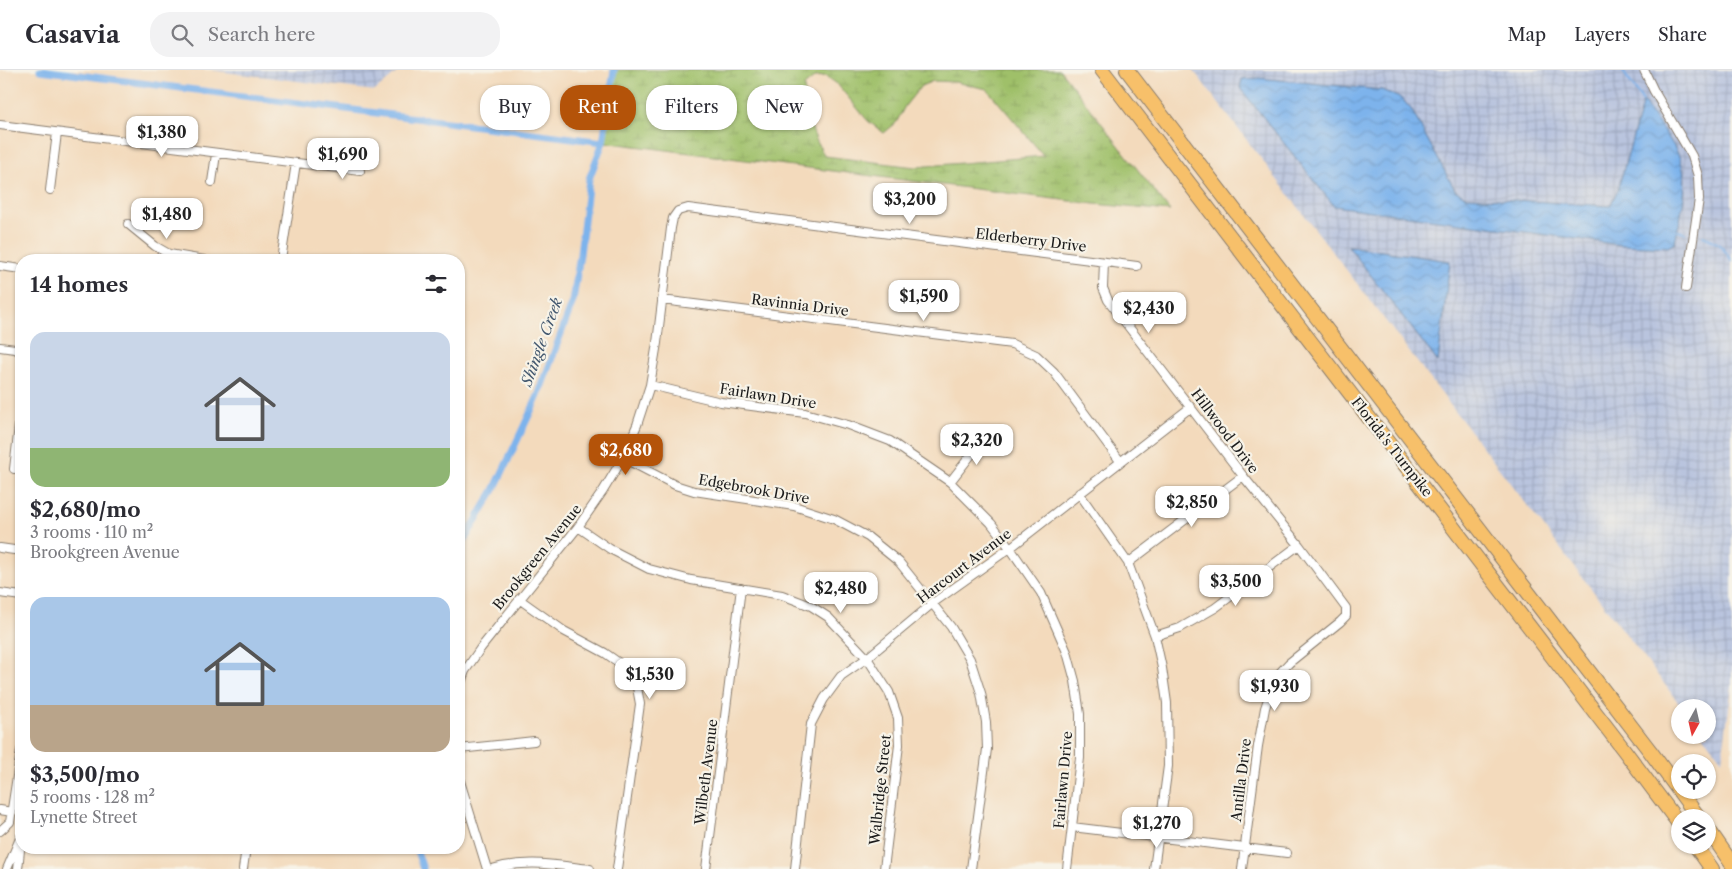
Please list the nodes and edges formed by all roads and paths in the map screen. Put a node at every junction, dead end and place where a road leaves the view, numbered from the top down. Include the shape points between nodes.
1 (1102, 70) edge
2 (1127, 70) edge
3 (1644, 70) edge
4 (0, 125) edge
5 (56, 133) junction
6 (216, 154) junction
7 (296, 163) junction
8 (360, 172) dead end
9 (212, 182) dead end
10 (50, 190) dead end
11 (683, 208) joint
12 (128, 224) dead end
13 (168, 254) edge
14 (282, 254) edge
15 (1104, 262) junction
16 (0, 266) edge
17 (1137, 266) dead end
18 (15, 267) edge
19 (1686, 288) dead end
20 (662, 300) junction
21 (0, 347) edge
22 (15, 349) edge
23 (650, 385) junction
24 (1191, 407) junction
25 (985, 437) dead end
26 (623, 458) junction
27 (15, 460) edge
28 (1120, 461) junction
29 (14, 469) dead end
30 (1243, 476) junction
31 (950, 482) junction
32 (1079, 493) junction
33 (578, 527) junction
34 (1299, 545) junction
35 (0, 548) edge
36 (1010, 548) junction
37 (15, 550) edge
38 (1128, 563) junction
39 (741, 588) junction
40 (0, 593) edge
41 (15, 595) edge
42 (519, 600) junction
43 (933, 603) junction
44 (1346, 608) joint
45 (1155, 636) junction
46 (867, 658) junction
47 (465, 671) edge
48 (534, 741) dead end
49 (465, 748) edge
50 (15, 791) edge
51 (465, 798) edge
52 (1692, 809) edge
53 (0, 810) edge
54 (12, 812) junction
55 (1671, 813) edge
56 (1072, 827) junction
57 (0, 831) edge
58 (1160, 838) junction
59 (1716, 841) edge
60 (1245, 848) junction
61 (15, 851) edge
62 (19, 854) edge
63 (245, 854) edge
64 (1287, 854) dead end
65 (1701, 854) edge
66 (1732, 864) edge
67 (7, 869) edge
68 (18, 869) edge
69 (243, 869) edge
70 (487, 869) edge
71 (492, 869) edge
72 (590, 869) edge
73 (617, 869) edge
74 (706, 869) edge
75 (795, 869) edge
76 (884, 869) edge
77 (971, 869) edge
78 (1067, 869) edge
79 (1154, 869) edge
80 (1242, 869) edge
81 (1712, 869) edge

1 - 55 highway, Florida's Turnpike
2 - 52 highway, Florida's Turnpike
3 - 19 street via 1692,156 1698,176 1699,199
4 - 5 street
5 - 6 street
5 - 10 street
6 - 7 street
6 - 9 street
7 - 8 street
7 - 14 street
11 - 15 street, Elderberry Drive
11 - 20 street, Brookgreen Avenue via 673,218
12 - 13 street
15 - 17 street, Elderberry Drive
15 - 24 street, Hillwood Drive via 1103,288 1108,300
16 - 18 street
20 - 23 street, Brookgreen Avenue
20 - 28 street, Ravinnia Drive via 1012,344 1036,355 1054,372
21 - 22 street
23 - 26 street, Brookgreen Avenue
23 - 31 street, Fairlawn Drive via 720,402 805,413 848,425 890,441
24 - 28 street, Harcourt Avenue
24 - 30 street, Hillwood Drive
25 - 31 street
26 - 33 street, Brookgreen Avenue
26 - 43 street, Edgebrook Drive via 675,485 694,491 794,506 834,520 868,537 899,562
27 - 29 street
28 - 32 street, Harcourt Avenue
30 - 34 street, Hillwood Drive
30 - 38 street
31 - 36 street, Fairlawn Drive
32 - 36 street, Harcourt Avenue
32 - 38 street
33 - 39 street, Walbridge Street via 610,549 649,568 691,580
33 - 42 street, Brookgreen Avenue
34 - 44 street, Hillwood Drive
34 - 45 street via 1215,608 1180,628
35 - 37 street
36 - 43 street, Harcourt Avenue
36 - 56 street, Fairlawn Drive via 1041,593 1067,652 1075,681 1080,714 1080,758
38 - 45 street
39 - 46 street, Walbridge Street via 782,595 811,606 828,617
39 - 74 street, Wilbeth Avenue
40 - 41 street
42 - 47 street, Brookgreen Avenue
42 - 73 street via 564,632 625,667 636,682 640,704
43 - 46 street, Harcourt Avenue
43 - 77 street, Edgebrook Drive via 970,659 986,722 987,749
44 - 60 street, Antilla Drive via 1346,616 1340,622 1275,678 1258,746
45 - 58 street via 1167,702 1168,766
46 - 75 street, Harcourt Avenue via 841,676 811,724
46 - 76 street, Walbridge Street via 889,692 898,718 899,745
48 - 49 street
50 - 54 street
51 - 70 street
53 - 54 street
54 - 57 street via 10,822
56 - 58 street
56 - 78 street, Fairlawn Drive
58 - 60 street
58 - 79 street
59 - 66 highway
60 - 64 street
60 - 80 street, Antilla Drive
61 - 67 street
62 - 68 street
63 - 69 street
65 - 81 highway
71 - 72 street via 528,862

